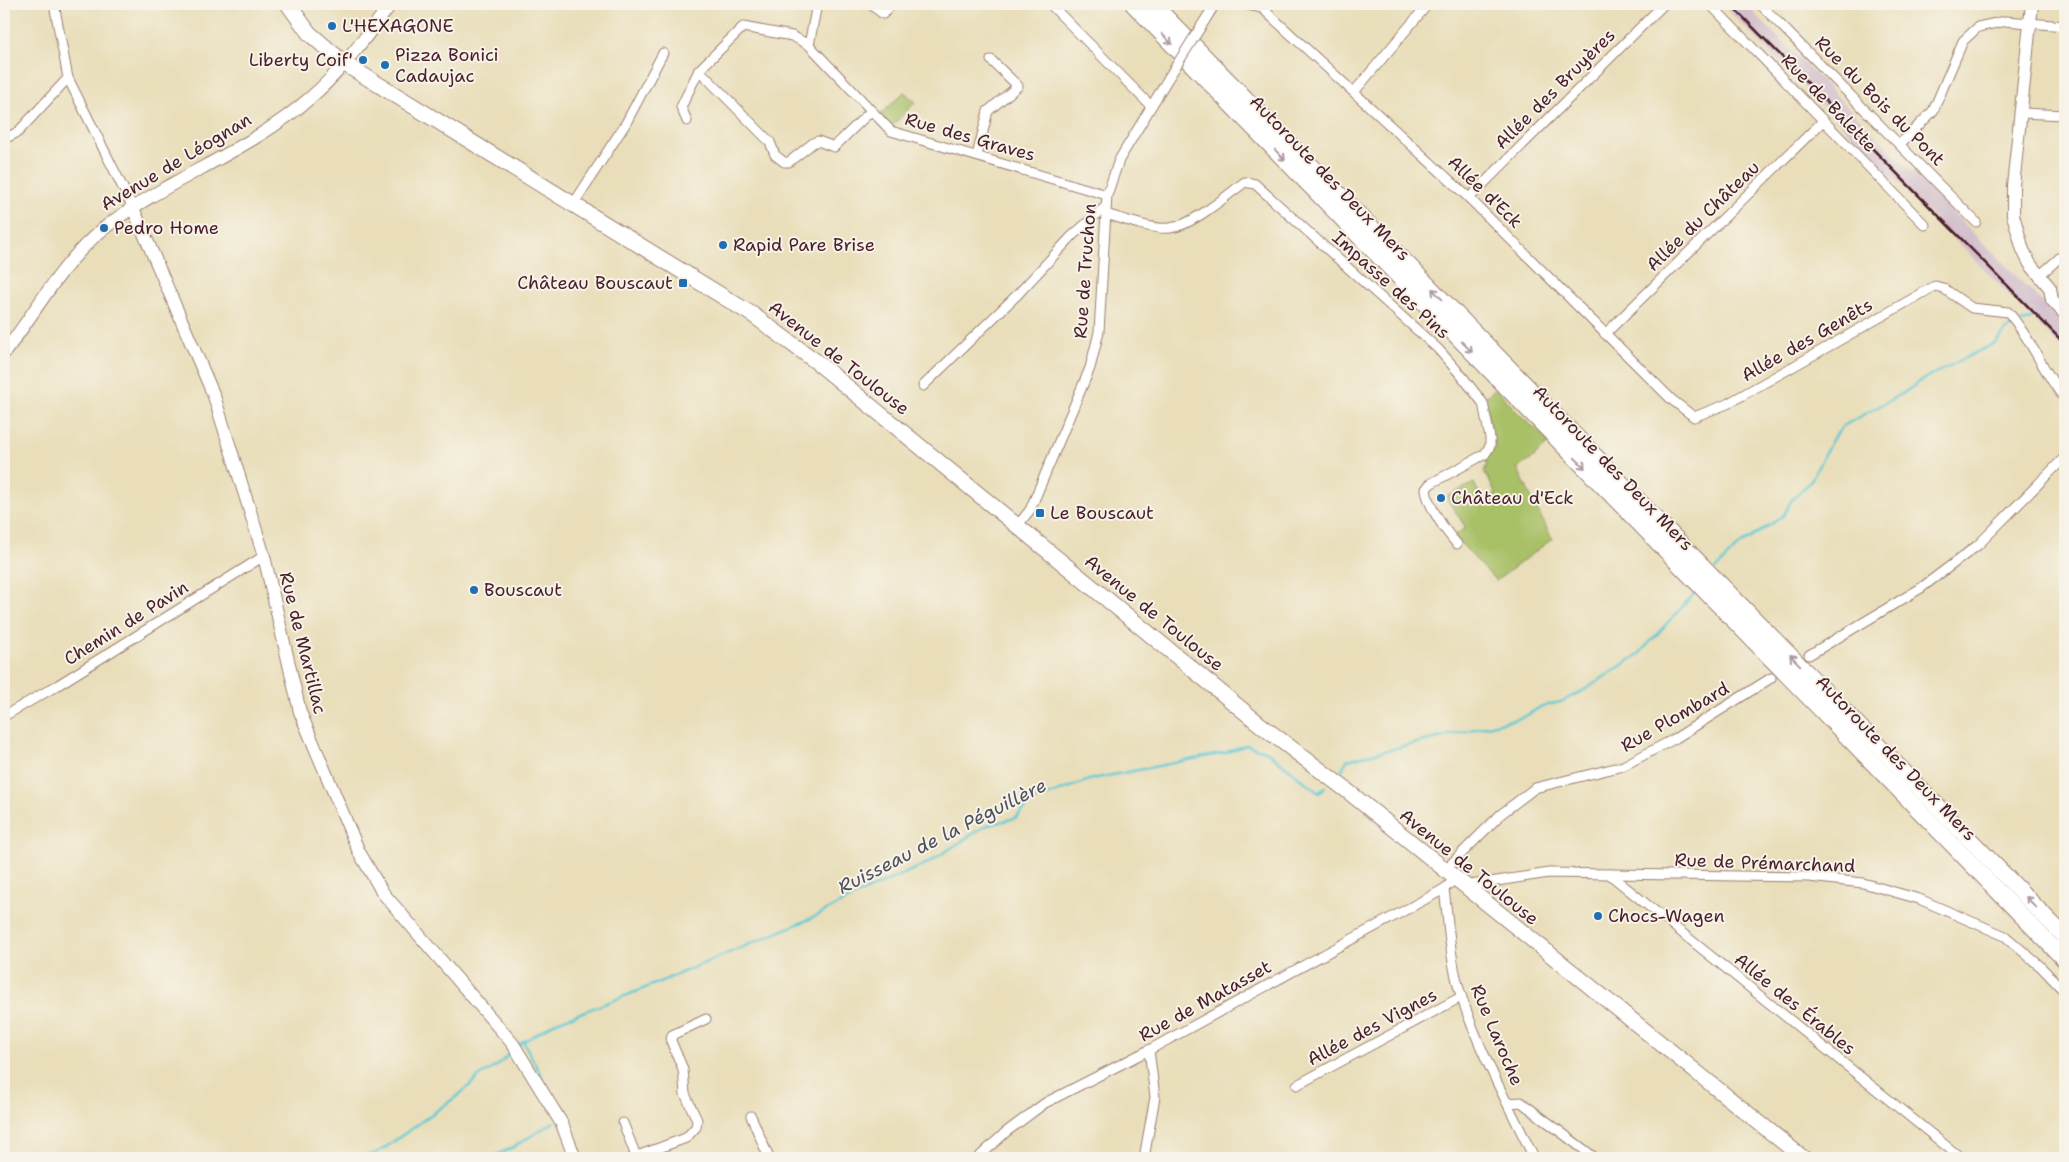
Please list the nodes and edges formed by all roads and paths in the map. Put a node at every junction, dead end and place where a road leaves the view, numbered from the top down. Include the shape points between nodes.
1 (54, 4) edge
2 (288, 4) edge
3 (391, 4) edge
4 (817, 4) edge
5 (870, 4) edge
6 (892, 4) edge
7 (1050, 4) edge
8 (1133, 4) edge
9 (1153, 4) edge
10 (1215, 4) edge
11 (1243, 4) edge
12 (1428, 4) edge
13 (1664, 4) edge
14 (1710, 4) edge
15 (1760, 4) edge
16 (2032, 4) edge
17 (2030, 23) junction
18 (2065, 26) edge
19 (809, 45) junction
20 (663, 53) dead end
21 (991, 60) dead end
22 (345, 64) junction
23 (699, 70) junction
24 (68, 78) junction
25 (1354, 92) junction
26 (1150, 105) junction
27 (871, 111) junction
28 (2021, 113) junction
29 (2065, 115) edge
30 (687, 121) dead end
31 (1823, 121) junction
32 (4, 139) edge
33 (1900, 144) junction
34 (977, 156) junction
35 (1107, 195) junction
36 (1469, 198) junction
37 (574, 203) junction
38 (133, 208) junction
39 (1106, 210) junction
40 (1976, 222) dead end
41 (1925, 225) dead end
42 (2065, 252) edge
43 (2039, 276) junction
44 (2065, 314) edge
45 (1606, 334) junction
46 (4, 353) edge
47 (924, 386) dead end
48 (2065, 399) edge
49 (1694, 418) joint
50 (2065, 457) edge
51 (1017, 526) junction
52 (1457, 544) dead end
53 (264, 556) junction
54 (1809, 655) dead end
55 (1772, 678) dead end
56 (4, 716) edge
57 (1609, 874) junction
58 (1451, 882) junction
59 (2065, 937) edge
60 (2065, 960) edge
61 (2065, 992) edge
62 (1461, 997) junction
63 (706, 1020) dead end
64 (1149, 1050) junction
65 (1298, 1085) dead end
66 (1508, 1103) junction
67 (752, 1116) dead end
68 (623, 1123) dead end
69 (634, 1157) edge
70 (575, 1158) edge
71 (769, 1158) edge
72 (978, 1158) edge
73 (1144, 1158) edge
74 (1534, 1158) edge
75 (1595, 1158) edge
76 (1803, 1158) edge
77 (1961, 1158) edge

1 - 24 street
2 - 22 main road via 309,32
3 - 22 street, Avenue de Léognan
4 - 19 street
5 - 6 street via 883,14
7 - 26 street
8 -> 60 highway, Autoroute des Deux Mers
59 -> 9 highway, Autoroute des Deux Mers
10 - 26 street, Rue de Truchon, bridge
11 - 25 street, Allée d'Eck via 1262,8
12 - 25 street
13 - 36 street, Allée des Bruyères
14 - 31 street, Rue de Balette
15 - 33 street, Rue du Bois du Pont
16 - 17 street
17 - 18 street
17 - 28 street
17 - 33 street via 2006,21 1978,27 1963,41 1933,111
19 - 23 street via 792,36 743,27
19 - 27 street, Rue des Graves
20 - 37 street via 626,123
21 - 34 street via 1018,86 988,111
22 - 37 main road, Avenue de Toulouse
22 - 38 street, Avenue de Léognan via 310,99 273,125
23 - 27 street via 770,142 776,155 784,162 789,162 813,142 834,147
23 - 30 street via 681,107
24 - 32 street via 18,132
24 - 38 street
25 - 36 street, Allée d'Eck
26 - 35 street, Rue de Truchon via 1119,160
27 - 34 street, Rue des Graves via 891,131
28 - 29 street
28 - 43 street via 2012,196 2017,234
31 - 41 street, Rue de Balette
31 - 45 street, Allée du Château
33 - 40 street, Rue du Bois du Pont
34 - 35 street, Rue des Graves
35 - 39 street, Rue de Truchon
36 - 45 street, Allée d'Eck
37 - 51 main road, Avenue de Toulouse via 753,315 818,362
38 - 46 street, Avenue de Léognan via 76,254
38 - 53 street, Rue de Martillac via 214,396
39 - 47 street via 1072,236
39 - 51 street, Rue de Truchon via 1099,332 1090,368 1030,510
39 - 52 street, Impasse des Pins via 1138,223 1170,228 1196,218 1244,182 1256,184 1438,349 1483,403 1490,438 1485,454 1430,484 1426,490
42 - 43 street
43 - 44 street via 2050,288 2052,300
45 - 49 street, Allée d'Eck via 1670,399
48 - 49 street, Allée des Genêts via 2008,312 1972,308 1943,288 1933,286 1727,404
50 - 54 street via 1978,545 1920,588
51 - 58 main road, Avenue de Toulouse
53 - 56 street, Chemin de Pavin
53 - 70 street, Rue de Martillac via 300,712 359,852 383,893 513,1044 562,1124
55 - 58 street, Rue Plombard via 1676,738 1623,766 1535,788 1501,814
57 - 58 street, Rue de Prémarchand via 1549,873
57 - 61 street, Rue de Prémarchand via 1809,877 1863,883 1919,898 2005,936
57 - 77 street, Allée des Érables
58 - 62 street, Rue Laroche via 1455,970
58 - 64 street, Rue de Matasset
58 - 76 main road, Avenue de Toulouse
62 - 65 street, Allée des Vignes
62 - 66 street, Rue Laroche
63 - 69 street via 672,1035 671,1041 697,1120 696,1127 686,1138
64 - 72 street, Rue de Matasset via 1045,1103
64 - 73 street via 1155,1097
66 - 74 street, Rue Laroche
66 - 75 street via 1521,1102
67 - 71 street
68 - 69 street

